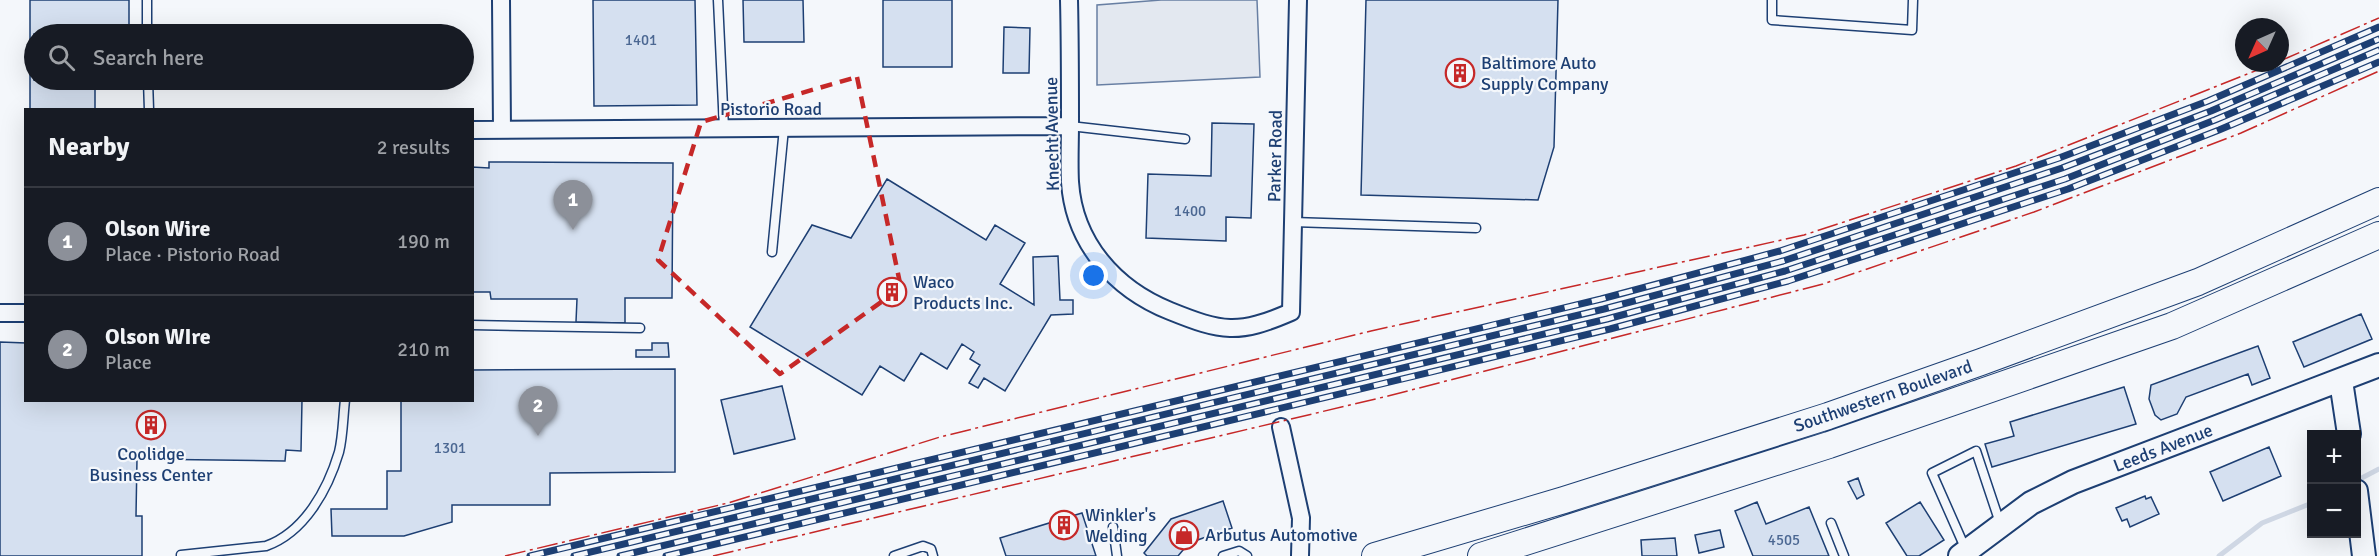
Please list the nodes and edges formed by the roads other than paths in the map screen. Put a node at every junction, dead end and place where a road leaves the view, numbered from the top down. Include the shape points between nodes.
1 (147, 0) edge
2 (501, 0) edge
3 (718, 0) edge
4 (1069, 0) edge
5 (1298, 0) edge
6 (1772, 0) edge
7 (1913, 0) edge
8 (147, 24) edge
9 (148, 90) edge
10 (149, 108) edge
11 (1070, 126) junction
12 (724, 128) junction
13 (784, 128) junction
14 (474, 130) edge
15 (502, 130) junction
16 (1185, 139) dead end
17 (2379, 201) edge
18 (1293, 222) junction
19 (1476, 228) dead end
20 (2379, 235) edge
21 (772, 252) dead end
22 (1291, 312) joint
23 (0, 313) edge
24 (24, 314) edge
25 (474, 325) edge
26 (640, 328) dead end
27 (2379, 365) edge
28 (2341, 381) junction
29 (345, 402) edge
30 (1281, 427) dead end
31 (2348, 430) edge
32 (1831, 523) dead end
33 (2001, 524) junction
34 (1113, 527) dead end
35 (2361, 532) edge
36 (1963, 553) edge
37 (181, 555) edge
38 (894, 556) edge
39 (933, 556) edge
40 (1117, 556) edge
41 (1223, 556) edge
42 (1247, 556) edge
43 (1300, 556) edge
44 (1375, 556) edge
45 (1481, 556) edge
46 (1844, 556) edge
47 (2364, 556) edge

1 - 8 lane
2 - 15 street
3 - 12 lane
4 - 11 street, Knecht Avenue
5 - 18 street, Parker Road
6 - 7 lane via 1772,20 1912,30
9 - 10 lane
11 - 13 street, Pistorio Road
11 - 16 lane
11 - 22 street, Knecht Avenue via 1070,184 1076,218 1104,268 1126,289 1149,303 1224,330 1266,322
12 - 13 street, Pistorio Road
12 - 15 street, Pistorio Road
13 - 21 lane
14 - 15 street, Pistorio Road
17 - 44 main road, Southwestern Boulevard via 2198,282 1970,366 1828,416
18 - 19 lane
18 - 22 street, Parker Road
20 - 45 main road, Southwestern Boulevard via 2172,326 1829,445
23 - 24 street
25 - 26 lane
27 - 28 street, Leeds Avenue
28 - 31 street
28 - 33 street, Leeds Avenue via 2073,482 2031,503
29 - 37 lane via 340,450 324,492 300,524 267,546
30 - 43 street via 1301,519
32 - 46 lane
33 - 36 street, Leeds Avenue
33 - 36 lane via 1976,451 1932,473
34 - 40 lane
35 - 47 street
38 - 39 lane via 923,546 931,549
41 - 42 lane via 1239,550

